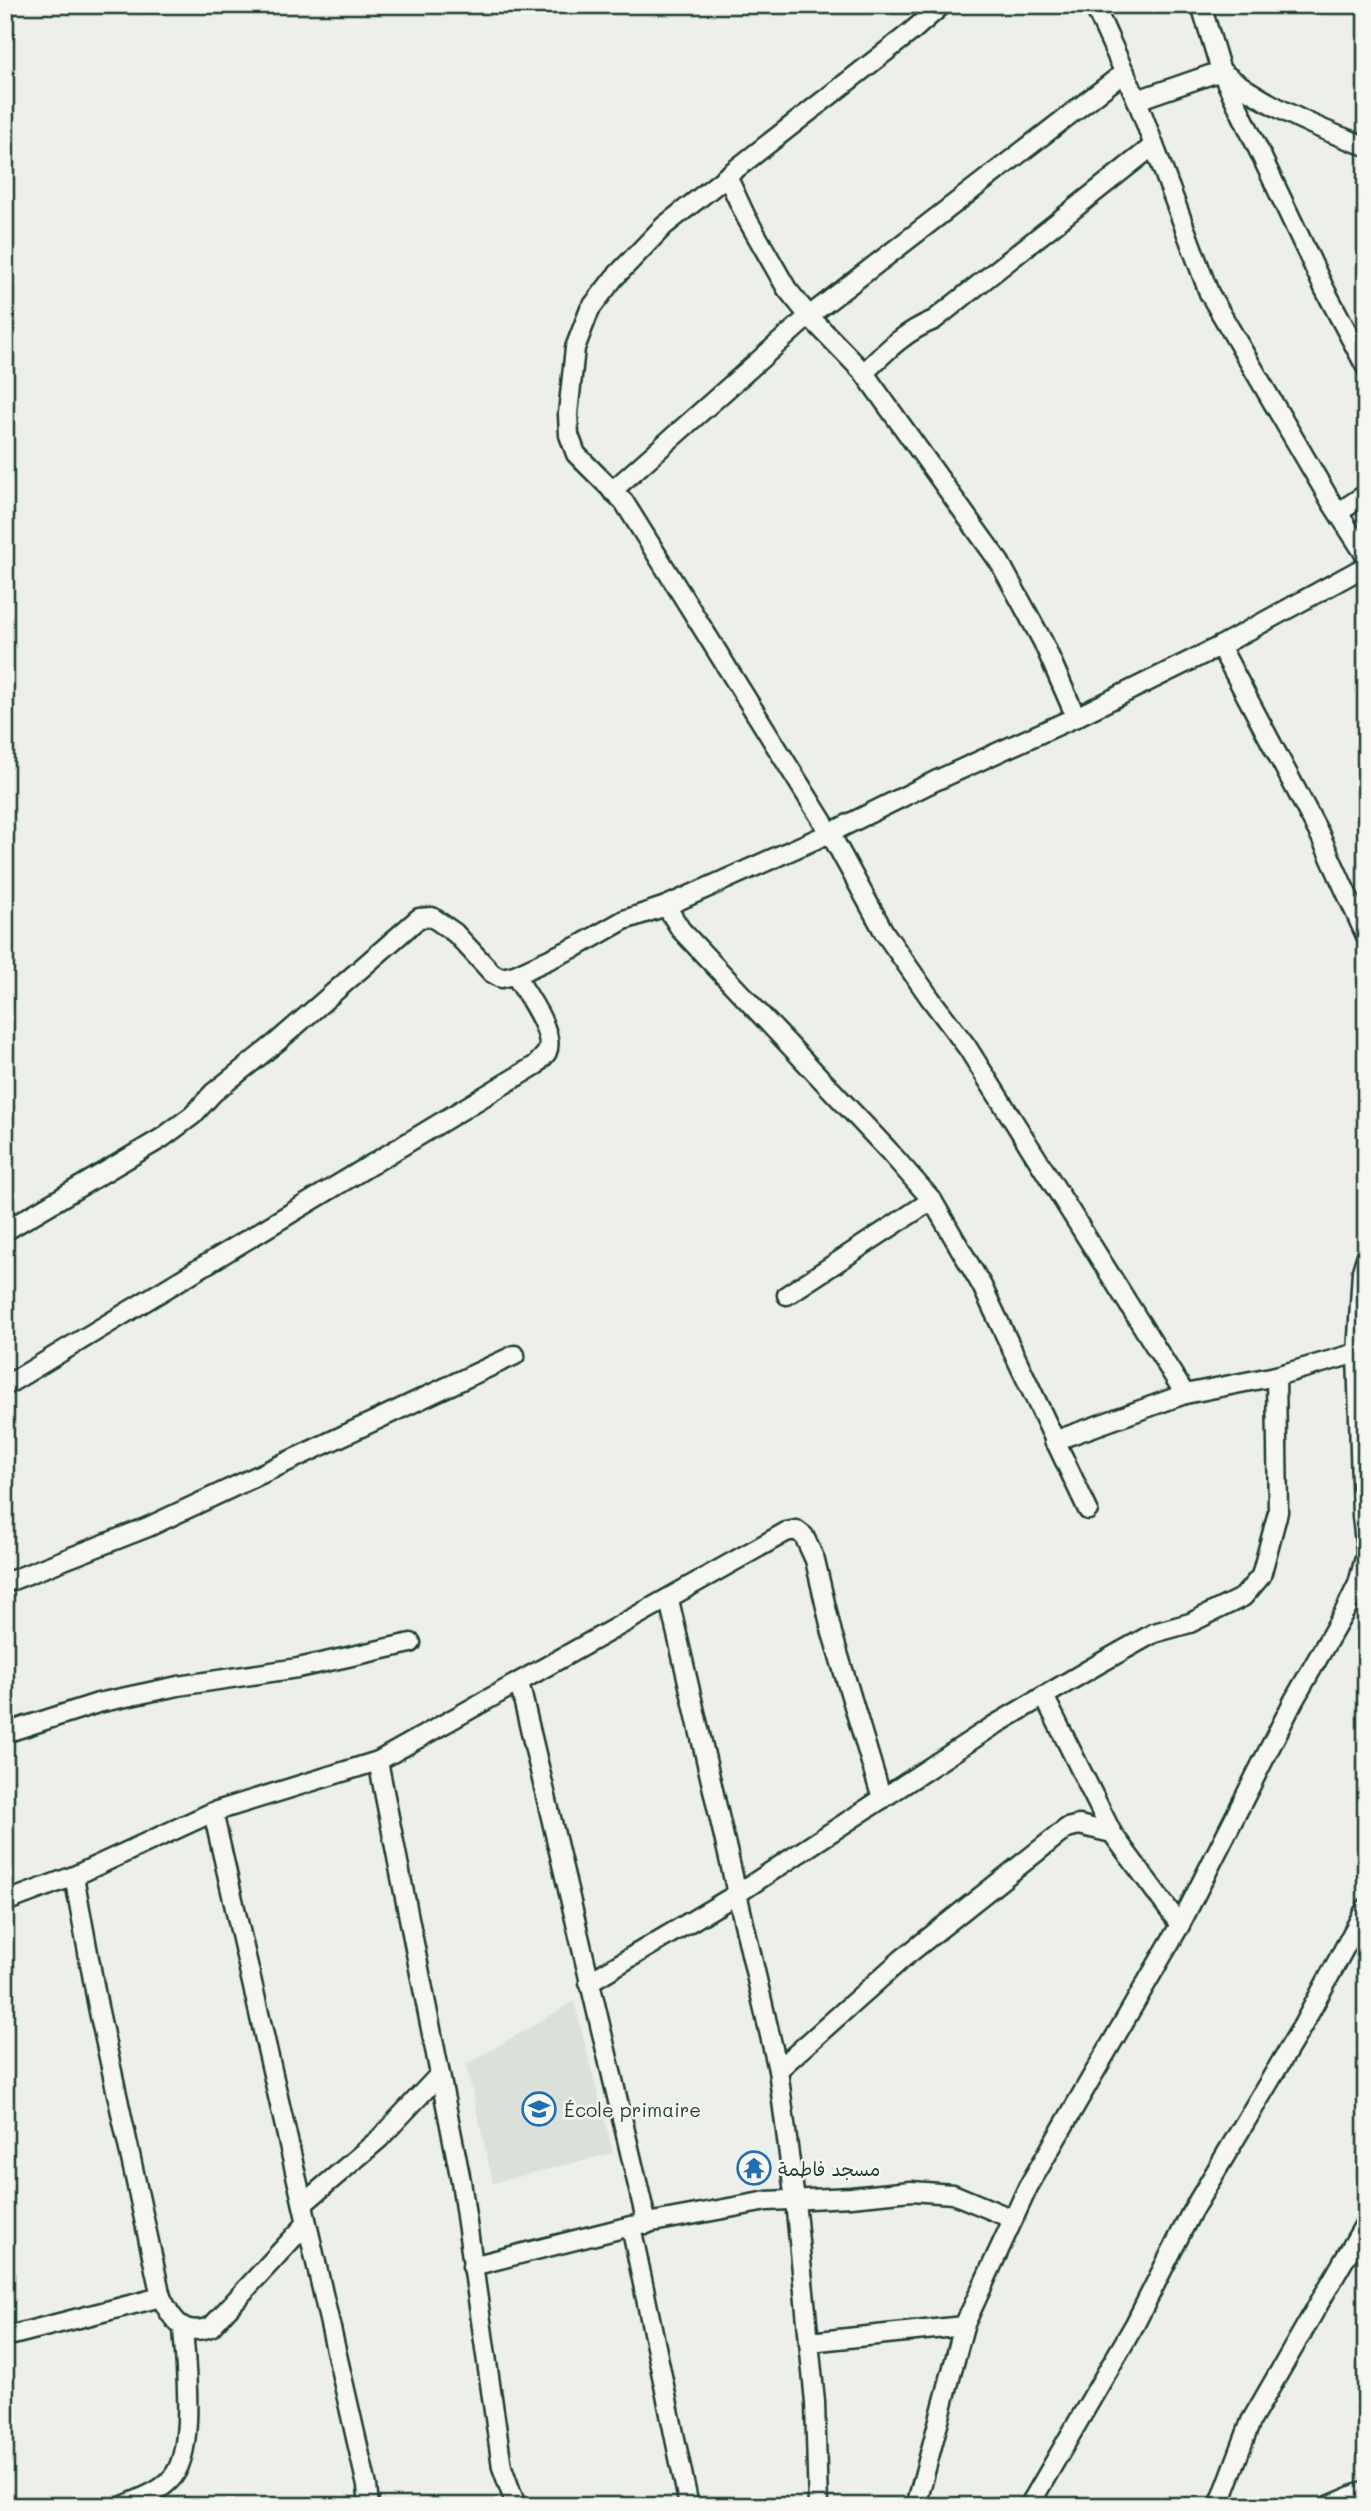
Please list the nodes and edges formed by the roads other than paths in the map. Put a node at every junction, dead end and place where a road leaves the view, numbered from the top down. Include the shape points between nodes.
1 (942, 5) edge
2 (1094, 5) edge
3 (1201, 5) edge
4 (1221, 71) junction
5 (1125, 72) junction
6 (1137, 100) junction
7 (1153, 146) junction
8 (1366, 146) edge
9 (727, 176) junction
10 (808, 316) junction
11 (1366, 367) edge
12 (864, 373) junction
13 (612, 491) junction
14 (1366, 494) edge
15 (1339, 512) junction
16 (1366, 556) edge
17 (1366, 566) edge
18 (1220, 646) junction
19 (1076, 717) junction
20 (830, 833) junction
21 (666, 906) junction
22 (1366, 936) edge
23 (515, 975) junction
24 (932, 1200) junction
25 (5, 1231) edge
26 (1366, 1258) edge
27 (787, 1295) dead end
28 (1357, 1353) junction
29 (515, 1355) dead end
30 (1276, 1376) junction
31 (5, 1386) edge
32 (1185, 1394) junction
33 (1054, 1441) junction
34 (1088, 1510) dead end
35 (1366, 1552) edge
36 (5, 1583) edge
37 (668, 1600) junction
38 (411, 1643) dead end
39 (519, 1682) junction
40 (1044, 1696) junction
41 (5, 1733) edge
42 (378, 1761) junction
43 (881, 1799) junction
44 (213, 1812) junction
45 (1112, 1833) junction
46 (74, 1876) junction
47 (737, 1894) junction
48 (5, 1902) edge
49 (1366, 1908) edge
50 (1180, 1925) junction
51 (589, 1982) junction
52 (778, 2070) junction
53 (439, 2074) junction
54 (795, 2201) junction
55 (303, 2204) junction
56 (1013, 2219) junction
57 (1366, 2222) edge
58 (306, 2224) junction
59 (639, 2225) junction
60 (472, 2266) junction
61 (161, 2297) junction
62 (964, 2326) junction
63 (183, 2327) junction
64 (5, 2337) edge
65 (809, 2342) junction
66 (1366, 2490) edge
67 (123, 2506) edge
68 (369, 2506) edge
69 (516, 2506) edge
70 (690, 2506) edge
71 (818, 2506) edge
72 (916, 2506) edge
73 (1029, 2506) edge
74 (1219, 2506) edge
75 (1328, 2506) edge

1 - 9 street
2 - 5 street
3 - 4 street
4 - 6 street
4 - 8 street via 1248,92
4 - 11 street
5 - 6 street
5 - 10 street
6 - 7 street
7 - 12 street via 934,320 895,341
7 - 15 street via 1209,293
9 - 10 street via 787,289
9 - 13 street via 664,226 614,278 590,309 575,348 569,435 576,454
10 - 12 street
10 - 13 street
12 - 19 street via 1000,563 1043,642
13 - 20 street via 624,502
14 - 15 street
15 - 16 street
17 - 18 street
18 - 19 street
18 - 22 street via 1320,835
19 - 20 street
20 - 21 street
20 - 32 street via 884,932 967,1047
21 - 23 street via 624,920
21 - 24 street via 681,930
23 - 25 street via 501,978 492,973 455,933 432,917 419,918 193,1115
23 - 31 street via 548,1039 548,1051 536,1065
24 - 27 street
24 - 33 street via 982,1286
26 - 28 street
28 - 30 street
28 - 35 street
29 - 36 street via 148,1527
30 - 32 street
30 - 40 street via 1278,1512 1261,1576 1243,1597 1190,1623 1154,1633
32 - 33 street
33 - 34 street
35 - 50 street via 1346,1609 1294,1700
37 - 39 street
37 - 43 street via 786,1532 796,1530 804,1536 815,1560
37 - 47 street
38 - 41 street via 98,1703
39 - 42 street
39 - 51 street
40 - 43 street
40 - 45 street
42 - 44 street
42 - 53 street
43 - 47 street
44 - 46 street
44 - 55 street
45 - 50 street
45 - 52 street via 1079,1825 1067,1828 902,1959
46 - 48 street
46 - 61 street
47 - 51 street
47 - 52 street
49 - 73 street
50 - 56 street
51 - 59 street
52 - 54 street
53 - 55 street via 379,2139
53 - 60 street via 461,2181
54 - 56 street via 911,2191 953,2194
54 - 59 street via 767,2201
54 - 65 street
55 - 58 street
56 - 62 street
57 - 74 street via 1251,2421
58 - 63 street via 211,2327 199,2331
58 - 68 street
59 - 60 street
59 - 70 street
60 - 69 street via 502,2467
61 - 63 street via 171,2317
61 - 64 street
62 - 65 street
62 - 72 street
63 - 67 street via 188,2427 181,2458 172,2479
65 - 71 street
66 - 75 street

